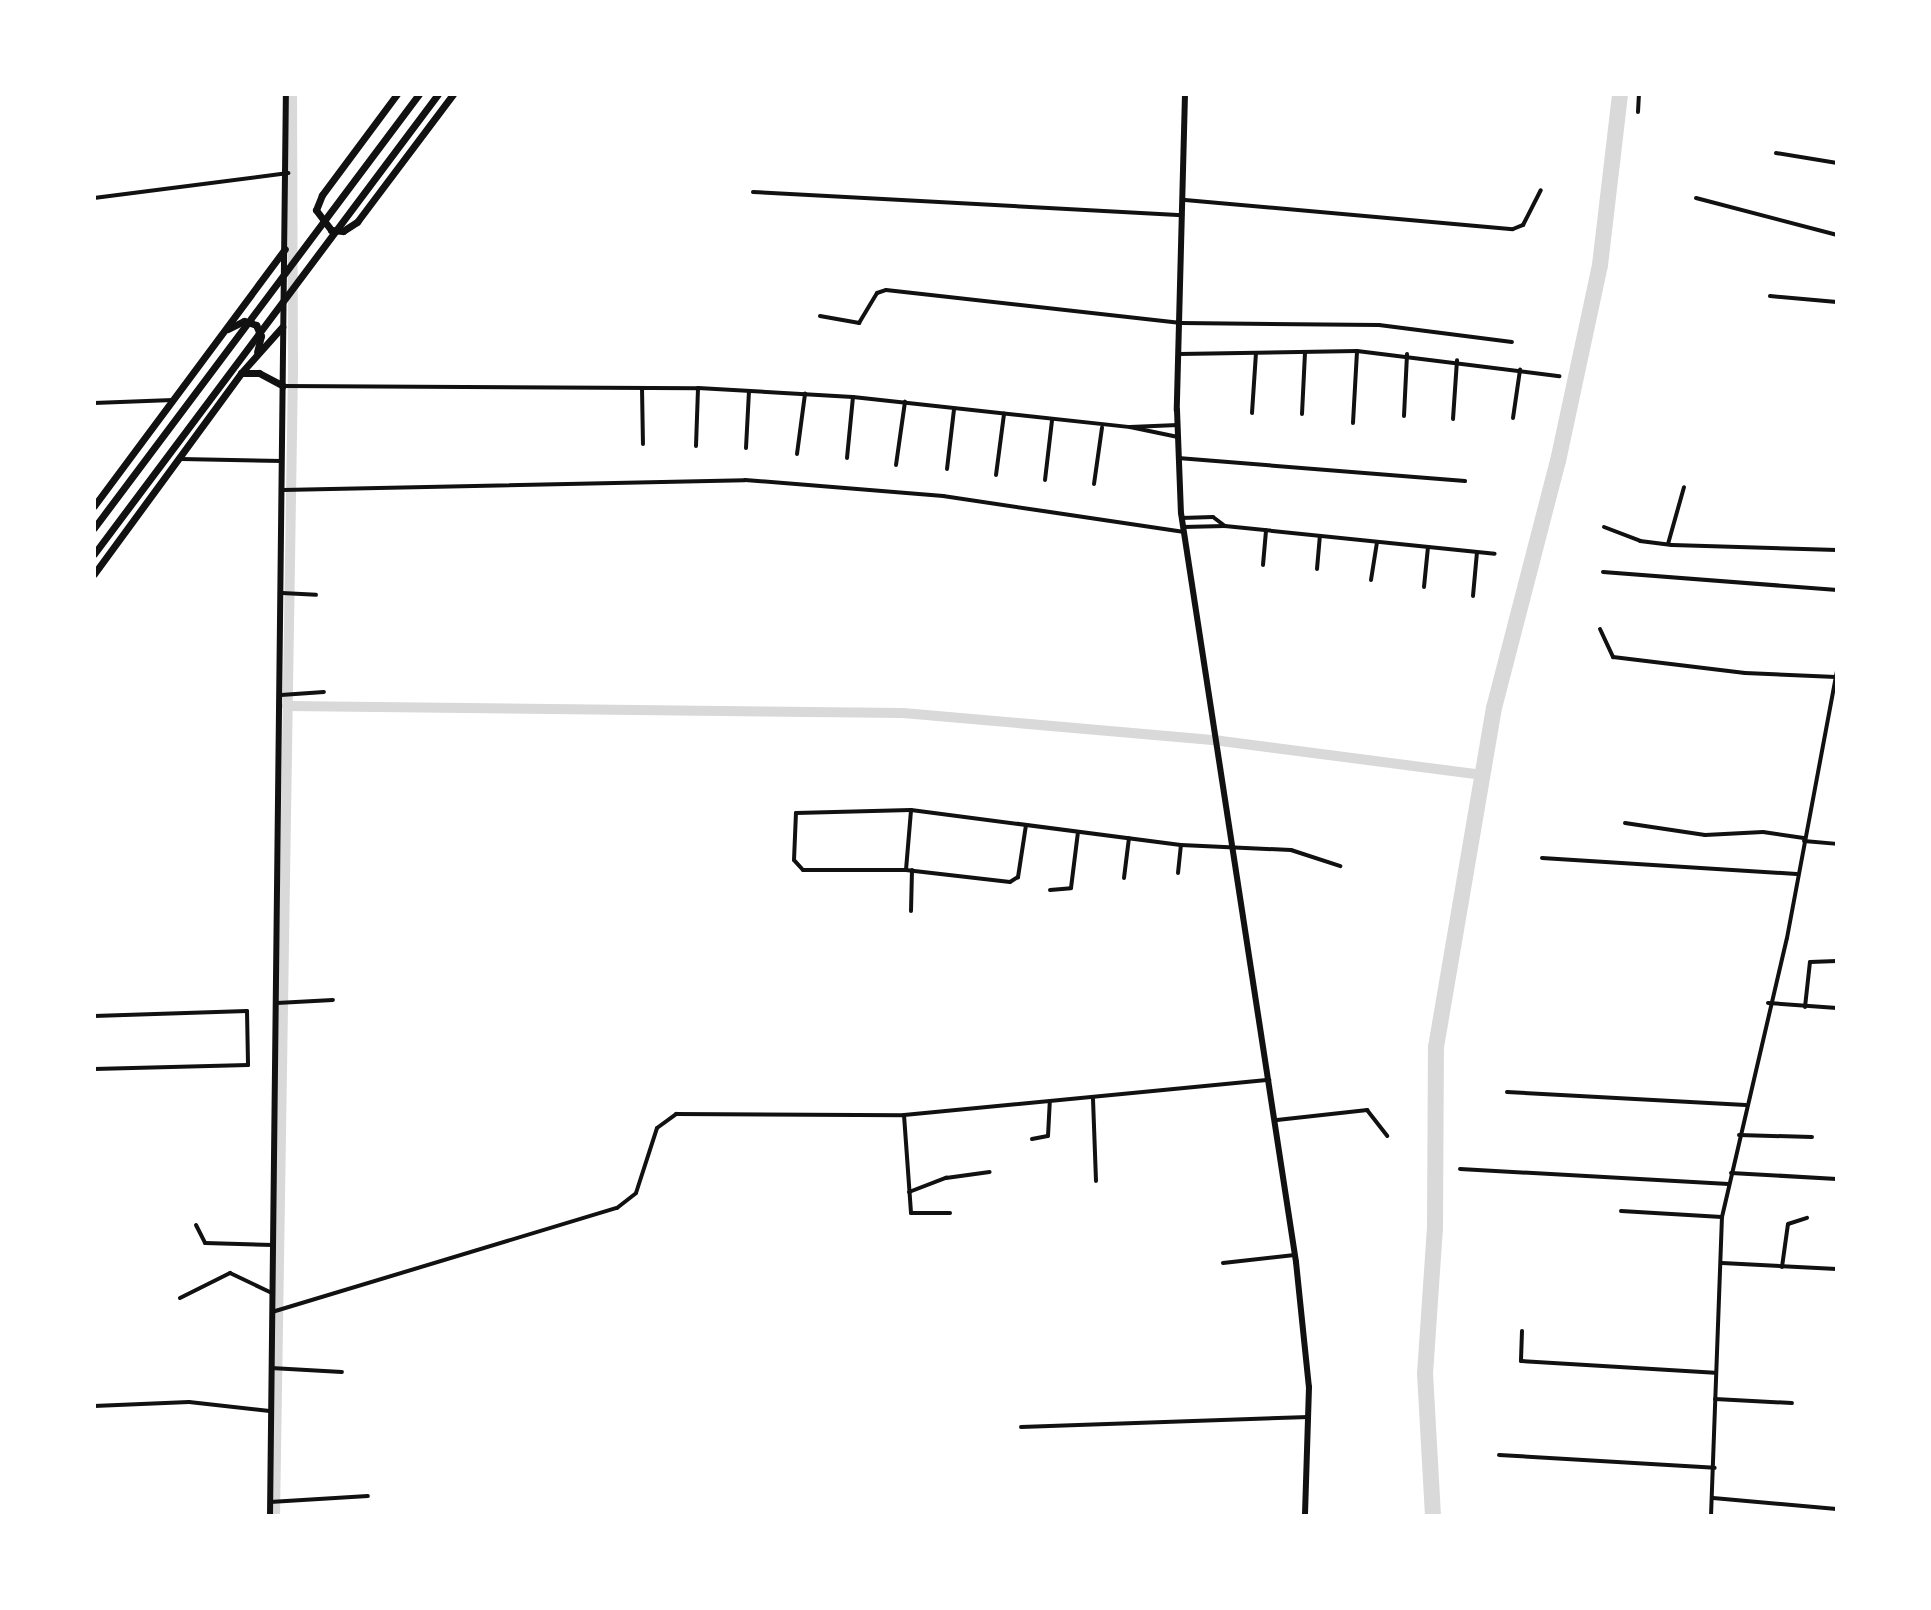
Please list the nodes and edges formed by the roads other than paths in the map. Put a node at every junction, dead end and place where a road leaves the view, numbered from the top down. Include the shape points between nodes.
1 (286, 94) edge
2 (397, 94) edge
3 (419, 94) edge
4 (438, 94) edge
5 (453, 94) edge
6 (1185, 94) edge
7 (1639, 94) edge
8 (1638, 112) dead end
9 (1776, 153) dead end
10 (1837, 163) edge
11 (288, 173) junction
12 (1541, 190) dead end
13 (753, 192) dead end
14 (94, 198) edge
15 (1696, 198) dead end
16 (1185, 200) junction
17 (1185, 215) junction
18 (1837, 235) edge
19 (285, 249) junction
20 (1770, 296) dead end
21 (1837, 302) edge
22 (820, 316) dead end
23 (1181, 323) junction
24 (282, 327) junction
25 (220, 336) junction
26 (1512, 342) dead end
27 (1357, 351) junction
28 (257, 352) junction
29 (1305, 352) junction
30 (1256, 353) junction
31 (1179, 354) junction
32 (1407, 354) junction
33 (1457, 360) junction
34 (1520, 370) junction
35 (241, 373) junction
36 (1559, 376) dead end
37 (288, 386) junction
38 (642, 388) junction
39 (698, 388) junction
40 (749, 391) junction
41 (805, 394) junction
42 (853, 397) junction
43 (173, 400) junction
44 (905, 402) junction
45 (94, 403) edge
46 (954, 409) junction
47 (1252, 413) dead end
48 (1004, 414) junction
49 (1302, 414) dead end
50 (1404, 416) dead end
51 (1513, 418) dead end
52 (1453, 419) dead end
53 (1052, 420) junction
54 (1353, 423) dead end
55 (1178, 425) junction
56 (1130, 427) junction
57 (1102, 428) junction
58 (1178, 437) junction
59 (643, 444) dead end
60 (696, 446) dead end
61 (746, 448) dead end
62 (797, 454) dead end
63 (847, 458) dead end
64 (1178, 458) junction
65 (181, 459) junction
66 (282, 461) junction
67 (896, 465) dead end
68 (947, 469) dead end
69 (996, 475) dead end
70 (1045, 480) dead end
71 (1465, 481) dead end
72 (1094, 484) dead end
73 (1684, 487) dead end
74 (283, 490) junction
75 (94, 506) edge
76 (1181, 518) junction
77 (1225, 526) junction
78 (1604, 527) dead end
79 (94, 528) edge
80 (1183, 530) junction
81 (1266, 530) junction
82 (1320, 536) junction
83 (1377, 542) junction
84 (1668, 544) junction
85 (1428, 547) junction
86 (1837, 550) edge
87 (1477, 552) junction
88 (94, 554) edge
89 (1495, 554) dead end
90 (1263, 565) dead end
91 (1317, 569) dead end
92 (1603, 572) dead end
93 (94, 574) edge
94 (1371, 580) dead end
95 (1424, 587) dead end
96 (1837, 590) edge
97 (284, 593) junction
98 (316, 595) dead end
99 (1473, 596) dead end
100 (1600, 629) dead end
101 (1836, 675) edge
102 (324, 692) dead end
103 (284, 695) junction
104 (911, 810) junction
105 (1625, 823) dead end
106 (1026, 825) junction
107 (1078, 832) junction
108 (1129, 838) junction
109 (1804, 839) junction
110 (1837, 844) edge
111 (1181, 845) junction
112 (1232, 850) junction
113 (1542, 858) dead end
114 (1340, 866) dead end
115 (909, 870) junction
116 (1178, 873) dead end
117 (1796, 874) junction
118 (1124, 878) dead end
119 (1050, 890) dead end
120 (911, 911) dead end
121 (1837, 961) edge
122 (333, 1000) dead end
123 (279, 1003) junction
124 (1768, 1003) junction
125 (1805, 1007) junction
126 (1837, 1008) edge
127 (94, 1016) edge
128 (94, 1069) edge
129 (1269, 1080) junction
130 (1507, 1092) dead end
131 (1093, 1099) junction
132 (1050, 1102) junction
133 (1746, 1105) junction
134 (904, 1115) junction
135 (1277, 1120) junction
136 (1739, 1135) junction
137 (1387, 1136) dead end
138 (1812, 1137) dead end
139 (1032, 1139) dead end
140 (1460, 1169) dead end
141 (990, 1172) dead end
142 (1731, 1173) junction
143 (1837, 1179) edge
144 (1096, 1181) dead end
145 (1729, 1184) junction
146 (909, 1192) junction
147 (1621, 1211) dead end
148 (950, 1213) dead end
149 (1722, 1217) junction
150 (1807, 1218) dead end
151 (196, 1225) dead end
152 (273, 1245) junction
153 (1295, 1255) junction
154 (1223, 1263) dead end
155 (1722, 1263) junction
156 (1782, 1267) junction
157 (1837, 1269) edge
158 (272, 1293) junction
159 (180, 1298) dead end
160 (274, 1312) junction
161 (1522, 1331) dead end
162 (273, 1368) junction
163 (342, 1372) dead end
164 (1715, 1373) junction
165 (1715, 1399) junction
166 (1792, 1403) dead end
167 (94, 1406) edge
168 (269, 1411) junction
169 (1309, 1417) junction
170 (1021, 1427) dead end
171 (1499, 1455) dead end
172 (1715, 1468) junction
173 (368, 1496) dead end
174 (1713, 1498) junction
175 (272, 1502) junction
176 (1837, 1509) edge
177 (270, 1516) edge
178 (1305, 1516) edge
179 (1711, 1516) edge

1 - 11 street
2 - 5 main road via 322,195 316,210 331,230 343,231 357,222
3 - 79 main road
4 - 88 main road
6 - 16 street
7 - 8 street
9 - 10 street
11 - 14 street
11 - 19 street
12 - 16 street via 1523,225 1513,229
13 - 17 street via 1084,214
15 - 18 street
16 - 17 street
17 - 23 street
19 - 24 street
19 - 25 main road
20 - 21 street
22 - 23 street via 859,323 877,293 886,290
23 - 26 street via 1379,325
23 - 31 street
24 - 28 main road
24 - 37 street
25 - 28 main road via 234,324 250,322 260,330
25 - 43 main road
27 - 29 street
27 - 32 street
27 - 54 street
28 - 35 main road
29 - 30 street
29 - 49 street
30 - 31 street
30 - 47 street
31 - 55 street
32 - 33 street
32 - 50 street
33 - 34 street
33 - 52 street
34 - 36 street
34 - 51 street
35 - 37 main road via 259,373
35 - 65 main road
37 - 38 street
37 - 66 street
38 - 39 street
38 - 59 street
39 - 40 street
39 - 60 street
40 - 41 street
40 - 61 street
41 - 42 street
41 - 62 street
42 - 44 street
42 - 63 street
43 - 45 street
43 - 75 main road
44 - 46 street
44 - 67 street
46 - 48 street
46 - 68 street
48 - 53 street
48 - 69 street
53 - 57 street
53 - 70 street
55 - 56 street
55 - 58 street
56 - 57 street
56 - 58 street
57 - 72 street
58 - 64 street
64 - 71 street
64 - 76 street
65 - 66 street
65 - 93 main road
66 - 74 street
73 - 84 street
74 - 80 street via 745,480 943,496
74 - 97 street
76 - 77 street via 1213,517
76 - 80 street
77 - 80 street
77 - 81 street
78 - 84 street
80 - 112 street
81 - 82 street
81 - 90 street
82 - 83 street
82 - 91 street
83 - 85 street
83 - 94 street
84 - 86 street
85 - 87 street
85 - 95 street
87 - 89 street
87 - 99 street
92 - 96 street
97 - 98 street
97 - 103 street
100 - 101 street via 1613,657 1745,673
101 - 109 street
102 - 103 street
103 - 123 street
104 - 106 street
104 - 115 street
104 - 115 street via 802,811 792,816 794,860 803,870
105 - 109 street via 1705,835 1763,832
106 - 107 street
106 - 115 street via 1016,880
107 - 108 street
107 - 119 street via 1071,888
108 - 111 street
108 - 118 street
109 - 110 street
109 - 117 street
111 - 112 street
111 - 116 street
112 - 114 street via 1291,850
112 - 129 street
113 - 117 street
115 - 120 street
117 - 124 street via 1787,938
121 - 125 street via 1810,962
122 - 123 street
123 - 152 street
124 - 125 street
124 - 133 street
125 - 126 street
127 - 128 street via 247,1011 248,1065
129 - 131 street
129 - 135 street
130 - 133 street
131 - 132 street
131 - 144 street
132 - 134 street
132 - 139 street via 1048,1136
133 - 136 street
134 - 146 street
134 - 160 street via 676,1114 657,1128 636,1193 617,1208
135 - 137 street via 1367,1110
135 - 153 street
136 - 138 street
136 - 142 street
140 - 145 street
141 - 146 street via 946,1178
142 - 143 street
142 - 145 street
145 - 149 street
146 - 148 street via 911,1213
147 - 149 street
149 - 155 street
150 - 156 street via 1788,1224
151 - 152 street via 205,1243
152 - 158 street
153 - 154 street
153 - 169 street
155 - 156 street
155 - 164 street
156 - 157 street
158 - 159 street via 230,1273
158 - 160 street
160 - 162 street
161 - 164 street via 1522,1362
162 - 163 street
162 - 168 street
164 - 165 street
165 - 166 street
165 - 172 street
167 - 168 street via 189,1402
168 - 175 street
169 - 170 street
169 - 178 street
171 - 172 street
172 - 174 street
173 - 175 street
174 - 176 street
174 - 179 street
175 - 177 street

